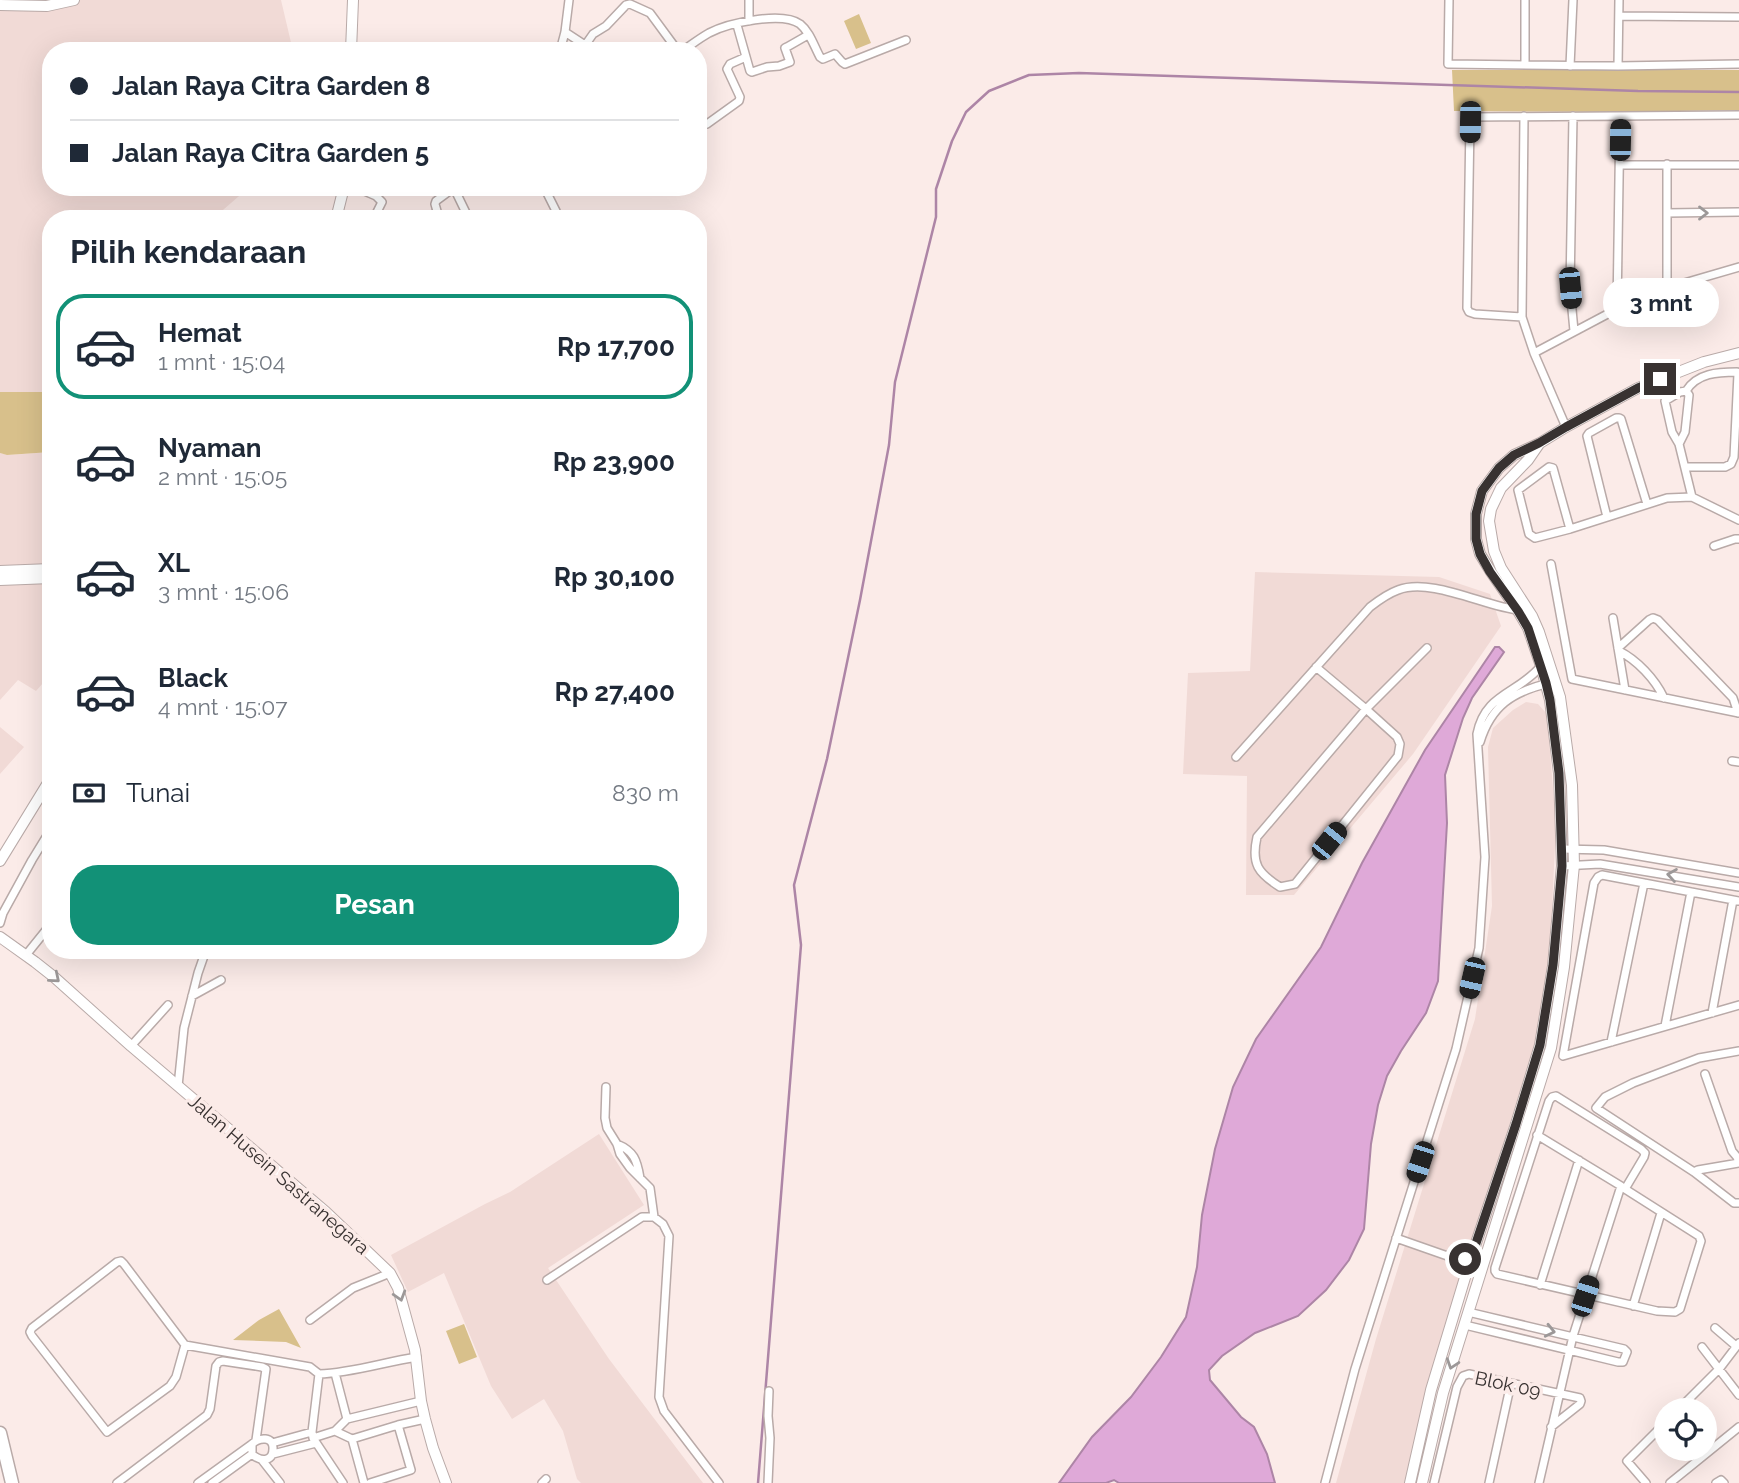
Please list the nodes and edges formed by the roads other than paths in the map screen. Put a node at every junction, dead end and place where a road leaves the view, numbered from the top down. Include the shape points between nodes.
1 (74, 0) edge
2 (354, 0) edge
3 (569, 0) edge
4 (749, 0) edge
5 (1449, 0) edge
6 (1525, 0) edge
7 (1573, 0) edge
8 (1619, 0) edge
9 (39, 3) edge
10 (0, 5) edge
11 (1619, 16) junction
12 (1739, 17) edge
13 (749, 21) junction
14 (737, 24) junction
15 (569, 34) junction
16 (808, 35) junction
17 (906, 40) dead end
18 (352, 42) edge
19 (565, 42) edge
20 (583, 42) edge
21 (587, 42) edge
22 (673, 42) edge
23 (695, 42) edge
24 (746, 57) junction
25 (1739, 64) edge
26 (1525, 65) junction
27 (1570, 66) junction
28 (1618, 66) junction
29 (1524, 116) junction
30 (1573, 116) junction
31 (1620, 116) junction
32 (1739, 116) edge
33 (707, 124) dead end
34 (1620, 164) junction
35 (1667, 164) junction
36 (1739, 165) edge
37 (443, 196) edge
38 (434, 210) edge
39 (1739, 212) edge
40 (1667, 213) junction
41 (1739, 267) edge
42 (1667, 288) junction
43 (1617, 309) junction
44 (1522, 317) junction
45 (1574, 331) junction
46 (1534, 353) junction
47 (1739, 353) edge
48 (1686, 391) junction
49 (1566, 427) junction
50 (1539, 443) junction
51 (1679, 444) junction
52 (1685, 467) junction
53 (1692, 497) junction
54 (1647, 504) junction
55 (1607, 517) junction
56 (1739, 520) edge
57 (1570, 529) junction
58 (1739, 539) edge
59 (1714, 546) dead end
60 (1551, 565) dead end
61 (42, 569) edge
62 (0, 571) edge
63 (42, 578) edge
64 (0, 580) edge
65 (1522, 609) junction
66 (1613, 618) dead end
67 (1427, 648) dead end
68 (1618, 650) junction
69 (1541, 666) junction
70 (1317, 667) junction
71 (1551, 682) junction
72 (1625, 690) junction
73 (1664, 698) junction
74 (1366, 709) junction
75 (1738, 713) edge
76 (1478, 746) junction
77 (1236, 757) dead end
78 (42, 793) edge
79 (42, 844) edge
80 (1562, 849) junction
81 (1574, 849) junction
82 (0, 861) edge
83 (1574, 865) junction
84 (1562, 866) junction
85 (1739, 873) edge
86 (1644, 883) junction
87 (1739, 887) edge
88 (1691, 892) junction
89 (1736, 900) edge
90 (0, 923) edge
91 (42, 935) edge
92 (0, 937) edge
93 (26, 955) junction
94 (203, 959) edge
95 (221, 980) dead end
96 (192, 996) junction
97 (1739, 1005) edge
98 (168, 1006) dead end
99 (1712, 1013) junction
100 (1665, 1026) junction
101 (1611, 1042) junction
102 (131, 1046) junction
103 (1739, 1051) edge
104 (1705, 1074) dead end
105 (178, 1086) junction
106 (606, 1087) dead end
107 (1537, 1135) junction
108 (1579, 1160) junction
109 (1739, 1163) edge
110 (1694, 1172) junction
111 (1623, 1187) junction
112 (1739, 1203) edge
113 (1661, 1213) junction
114 (654, 1217) junction
115 (1396, 1238) junction
116 (1467, 1260) junction
117 (1482, 1264) junction
118 (390, 1273) junction
119 (547, 1280) dead end
120 (1540, 1285) junction
121 (1585, 1296) junction
122 (1633, 1306) junction
123 (1468, 1312) junction
124 (1493, 1317) junction
125 (310, 1320) dead end
126 (1465, 1325) junction
127 (1715, 1328) dead end
128 (1489, 1330) junction
129 (1573, 1336) junction
130 (185, 1345) junction
131 (1737, 1345) edge
132 (1702, 1347) dead end
133 (1569, 1350) junction
134 (417, 1357) junction
135 (1720, 1368) junction
136 (335, 1373) junction
137 (319, 1374) junction
138 (1511, 1383) junction
139 (769, 1391) dead end
140 (1559, 1394) junction
141 (1739, 1395) edge
142 (1690, 1398) edge
143 (421, 1401) junction
144 (347, 1419) junction
145 (425, 1419) junction
146 (398, 1425) junction
147 (1551, 1427) junction
148 (1739, 1427) edge
149 (335, 1431) junction
150 (0, 1433) edge
151 (1654, 1434) edge
152 (314, 1438) junction
153 (352, 1439) junction
154 (254, 1442) junction
155 (272, 1443) junction
156 (252, 1454) junction
157 (272, 1454) junction
158 (262, 1460) junction
159 (1413, 1469) junction
160 (1425, 1471) junction
161 (12, 1483) edge
162 (117, 1483) edge
163 (198, 1483) edge
164 (212, 1483) edge
165 (280, 1483) edge
166 (343, 1483) edge
167 (364, 1483) edge
168 (370, 1483) edge
169 (446, 1483) edge
170 (719, 1483) edge
171 (768, 1483) edge
172 (1325, 1483) edge
173 (1410, 1483) edge
174 (1422, 1483) edge
175 (1434, 1483) edge
176 (1489, 1483) edge
177 (1539, 1483) edge
178 (1646, 1483) edge
179 (1670, 1483) edge
180 (1716, 1483) edge
181 (1724, 1483) edge

1 - 9 street via 47,6
2 - 18 street
3 - 15 street
4 - 13 street
5 - 26 street via 1448,64
6 - 26 street
7 - 27 street
8 - 11 street
9 - 10 street
11 - 12 street
11 - 28 street
13 - 14 street
13 - 16 street via 787,19 800,24
14 - 23 street
14 - 24 street
15 - 19 street
15 - 20 street
16 - 17 street via 820,57 835,54 845,64
16 - 24 street via 785,48 790,62 779,66 752,72
21 - 22 street via 630,4 650,13
24 - 33 street via 727,69 740,101
25 - 28 street
26 - 27 street
27 - 28 street
29 - 30 street
29 - 44 street
29 - 44 street via 1475,117 1470,122 1467,308 1475,314
30 - 31 street
30 - 45 street via 1570,288
31 - 32 street
31 - 34 street
34 - 35 street
34 - 43 street
35 - 36 street
35 - 40 street
37 - 38 street
40 -> 39 street
40 - 42 street
41 - 42 street
42 - 43 street
43 - 45 street
44 - 46 street
45 - 46 street
46 - 49 street
47 - 49 street via 1638,388
48 - 51 street via 1685,432
48 - 51 street via 1665,401
48 - 52 street via 1711,373 1738,374 1731,464
49 - 50 street
50 - 65 street via 1501,488 1489,521 1494,551
50 - 65 street via 1499,468 1482,491 1476,514 1480,554
51 - 52 street
52 - 53 street
53 - 54 street
53 - 56 street
54 - 55 street
54 - 55 street via 1619,418 1587,436
55 - 57 street
57 - 57 street via 1551,467 1518,490 1532,537
58 - 59 street
60 - 72 street via 1572,679
61 - 62 street
63 - 64 street
65 - 69 street
65 - 70 street via 1440,590 1400,588 1370,607
65 - 71 street via 1539,632
66 - 68 street
67 - 74 street
68 - 72 street
68 - 73 street via 1659,687
68 - 75 street via 1649,620 1658,620 1733,698
69 - 71 street
69 - 76 street via 1486,710 1479,721
70 - 74 street
70 - 77 street
71 - 76 street via 1522,691 1502,704 1484,727
71 - 80 street
71 - 81 street via 1560,697 1572,785
72 - 73 street
73 - 75 street
74 - 74 street via 1397,737 1398,756 1295,884 1280,887 1256,866 1257,838
76 - 115 street via 1485,857 1479,948 1456,1049
78 - 82 street
79 - 90 street
80 - 81 street
80 - 84 street
81 - 83 street
81 - 85 street
83 - 84 street
87 -> 83 street via 1600,864
83 - 117 street via 1551,1048
84 - 116 street via 1540,1045
86 - 88 street
86 - 101 street
86 - 101 street via 1602,875 1595,880 1563,1056
88 - 89 street
88 - 100 street
89 - 99 street
91 - 93 street
92 - 93 street, Jalan Husein Sastranegara
93 -> 102 street, Jalan Husein Sastranegara
94 - 96 street
95 - 96 street
96 - 105 street
97 - 99 street
98 - 102 street
99 - 100 street
100 - 101 street
102 - 105 street, Jalan Husein Sastranegara
103 - 110 street via 1699,1058 1633,1083 1605,1097 1596,1108
104 - 109 street
105 - 118 street, Jalan Husein Sastranegara
106 - 114 street via 607,1128 638,1163 639,1178 650,1188
107 - 108 street
107 - 111 street via 1549,1101 1556,1096 1645,1153
107 - 120 street via 1494,1271
108 - 111 street
108 - 120 street
109 - 110 street
110 - 112 street
111 - 113 street
111 - 121 street
113 - 122 street
113 - 122 street via 1701,1241 1679,1309
114 - 119 street via 642,1217
114 - 170 street via 669,1236 659,1397 664,1411
115 - 116 street
115 - 172 street
116 - 117 street
116 - 159 street
117 - 123 street
118 - 125 street via 353,1288
118 -> 134 street, Jalan Husein Sastranegara
120 - 121 street
121 - 122 street
121 - 129 street
123 - 124 street
123 - 126 street
124 - 128 street
124 -> 129 street
126 - 128 street
126 -> 160 street
127 - 131 street
128 - 133 street
129 - 133 street
129 - 133 street via 1624,1349 1625,1360
130 - 130 street via 170,1386 107,1432 30,1332 121,1261
130 - 137 street via 310,1367
131 - 135 street
132 - 135 street
133 - 140 street
134 - 136 street
134 - 143 street, Jalan Husein Sastranegara
135 - 141 street
135 - 142 street
136 - 137 street
136 - 144 street
137 - 152 street
138 - 140 street, Blok 09
138 - 175 street, Blok 09 via 1463,1376
138 - 176 street
139 - 171 street
140 - 147 street, Blok 09
140 - 147 street via 1581,1401
143 - 144 street
143 - 145 street, Jalan Husein Sastranegara
144 - 149 street
145 - 146 street
145 - 169 street, Jalan Husein Sastranegara
146 - 153 street
146 - 168 street via 411,1470
147 - 177 street, Blok 09
148 - 179 street
149 - 152 street
149 - 153 street
150 - 161 highway
151 - 178 street via 1627,1461
152 - 155 street
152 - 157 street
152 - 166 street
153 - 167 street
154 - 155 street via 262,1438
154 - 156 street
154 - 162 street via 266,1369 219,1362 207,1416
154 - 163 street
155 - 157 street
156 - 158 street
156 - 164 street
157 - 158 street
158 - 165 street
159 - 160 street
159 - 173 street
160 - 174 street
180 - 181 street

